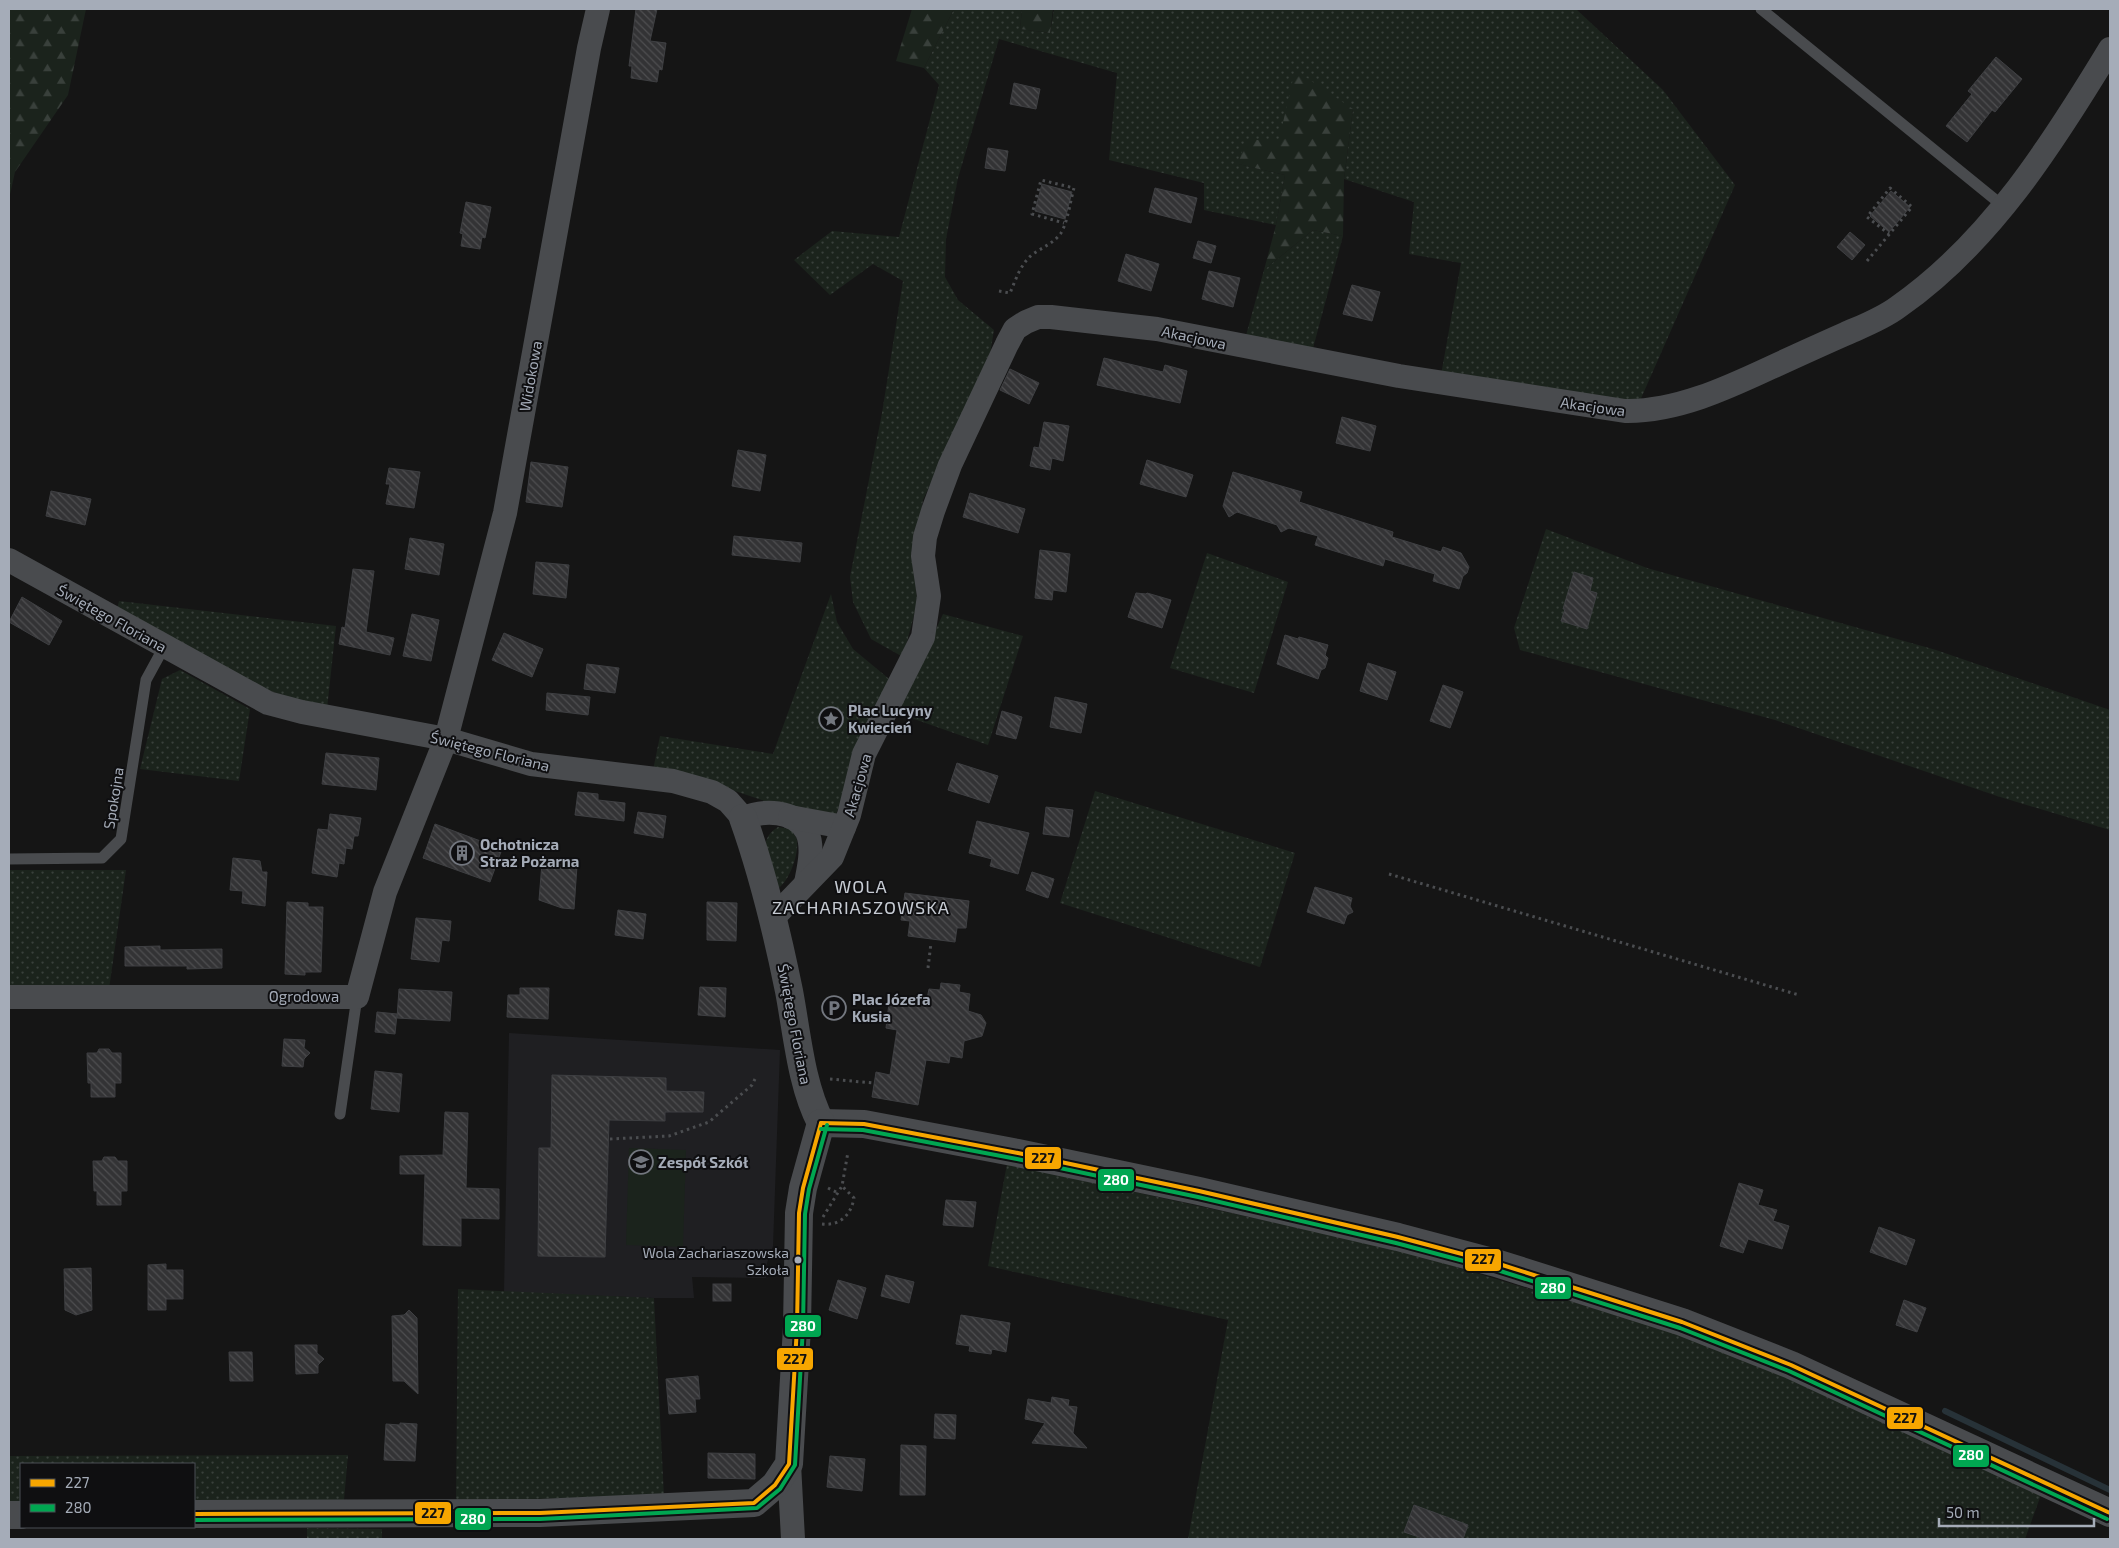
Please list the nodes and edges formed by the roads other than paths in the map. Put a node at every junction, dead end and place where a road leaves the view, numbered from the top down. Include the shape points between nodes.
1 (598, 9) edge
2 (1761, 9) edge
3 (2110, 49) edge
4 (2003, 206) junction
5 (9, 560) edge
6 (164, 647) junction
7 (446, 740) junction
8 (790, 817) junction
9 (743, 818) junction
10 (844, 828) junction
11 (9, 859) edge
12 (806, 882) junction
13 (773, 918) junction
14 (9, 996) edge
15 (357, 997) junction
16 (340, 1114) dead end
17 (821, 1123) junction
18 (789, 1464) junction
19 (195, 1514) edge
20 (2110, 1514) edge
21 (793, 1539) edge

1 - 7 street, Widokowa via 505,513
2 - 4 lane
3 - 4 street, Akacjowa via 2065,121
4 - 10 street, Akacjowa via 1969,245 1888,314 1722,389 1678,404 1635,411 1442,384 1157,329 1051,317 1038,317 1026,322 1015,329 1007,344 950,464 933,511 923,556 929,596 923,636 864,754
5 - 6 street, Świętego Floriana
6 - 7 street, Świętego Floriana via 268,703
6 - 11 lane, Spokojna via 146,680 122,839 102,858
7 - 9 street, Świętego Floriana via 531,764 673,781 728,800
7 - 15 street, Ogrodowa via 385,892
8 - 9 street, Akacjowa via 774,812
8 - 10 street, Akacjowa
8 - 12 street via 808,833 810,864
9 - 13 street, Świętego Floriana
10 - 12 street, Akacjowa via 832,857
12 - 13 street, Akacjowa
13 - 17 street, Świętego Floriana via 808,1091
14 - 15 street, Ogrodowa
15 - 16 lane
17 - 18 street via 799,1213 797,1326
17 - 20 street via 864,1124 1018,1153 1199,1191 1496,1263 1682,1322 1791,1365
18 - 19 street via 775,1485 754,1504 540,1513
18 - 21 street

